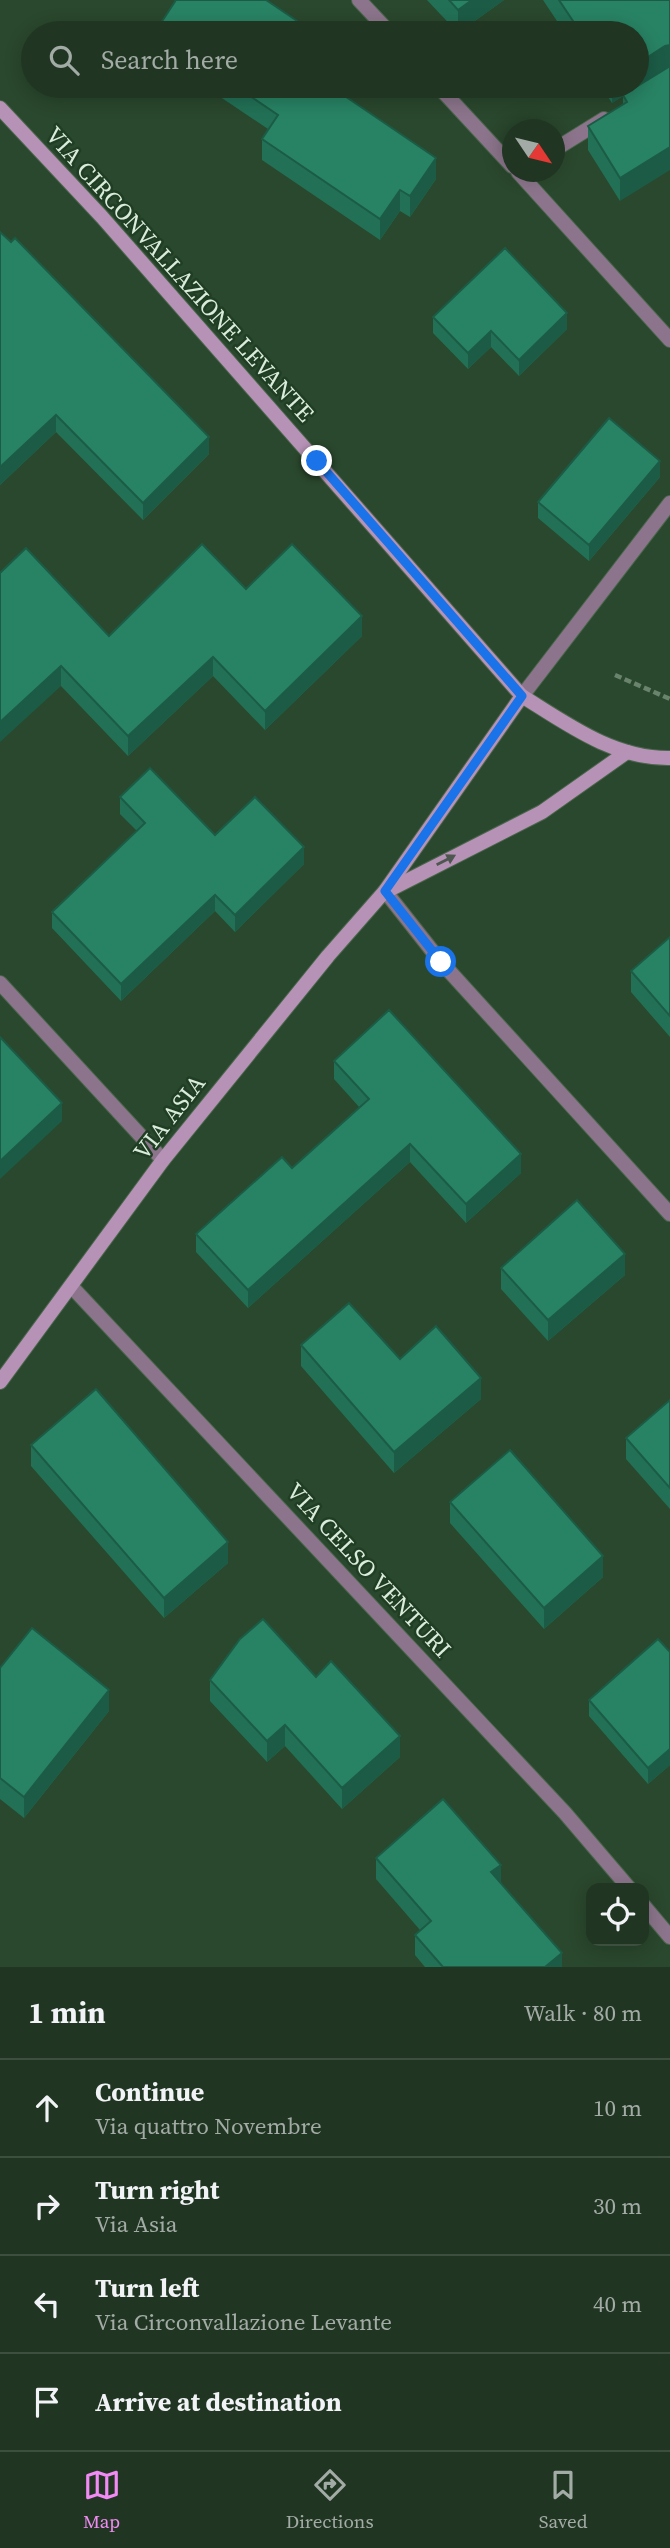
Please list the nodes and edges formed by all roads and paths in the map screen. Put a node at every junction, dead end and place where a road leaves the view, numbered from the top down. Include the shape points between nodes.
1 (359, 0) edge
2 (379, 21) edge
3 (449, 98) edge
4 (0, 108) edge
5 (612, 114) edge
6 (565, 144) edge
7 (502, 153) edge
8 (529, 182) edge
9 (670, 340) edge
10 (670, 503) edge
11 (615, 675) dead end
12 (522, 696) junction
13 (670, 699) edge
14 (627, 752) junction
15 (670, 758) edge
16 (385, 891) junction
17 (0, 983) edge
18 (163, 1160) junction
19 (670, 1214) edge
20 (71, 1286) junction
21 (0, 1382) edge
22 (625, 1883) edge
23 (649, 1912) edge
24 (670, 1937) edge

1 - 2 street
3 - 7 street
4 - 12 street, VIA CIRCONVALLAZIONE LEVANTE via 102,217
5 - 6 street
8 - 9 street
10 - 12 street
11 - 13 path
12 - 14 street, VIA CIRCONVALLAZIONE LEVANTE
12 - 16 street, VIA ASIA
14 - 15 street, VIA CIRCONVALLAZIONE LEVANTE
16 -> 14 street, VIA ASIA via 541,812
16 - 18 street, VIA ASIA
16 - 19 street via 441,962
17 - 18 street
18 - 20 street, VIA ASIA
20 - 21 street, VIA ASIA
20 - 22 street, VIA CELSO VENTURI via 565,1812
23 - 24 street

